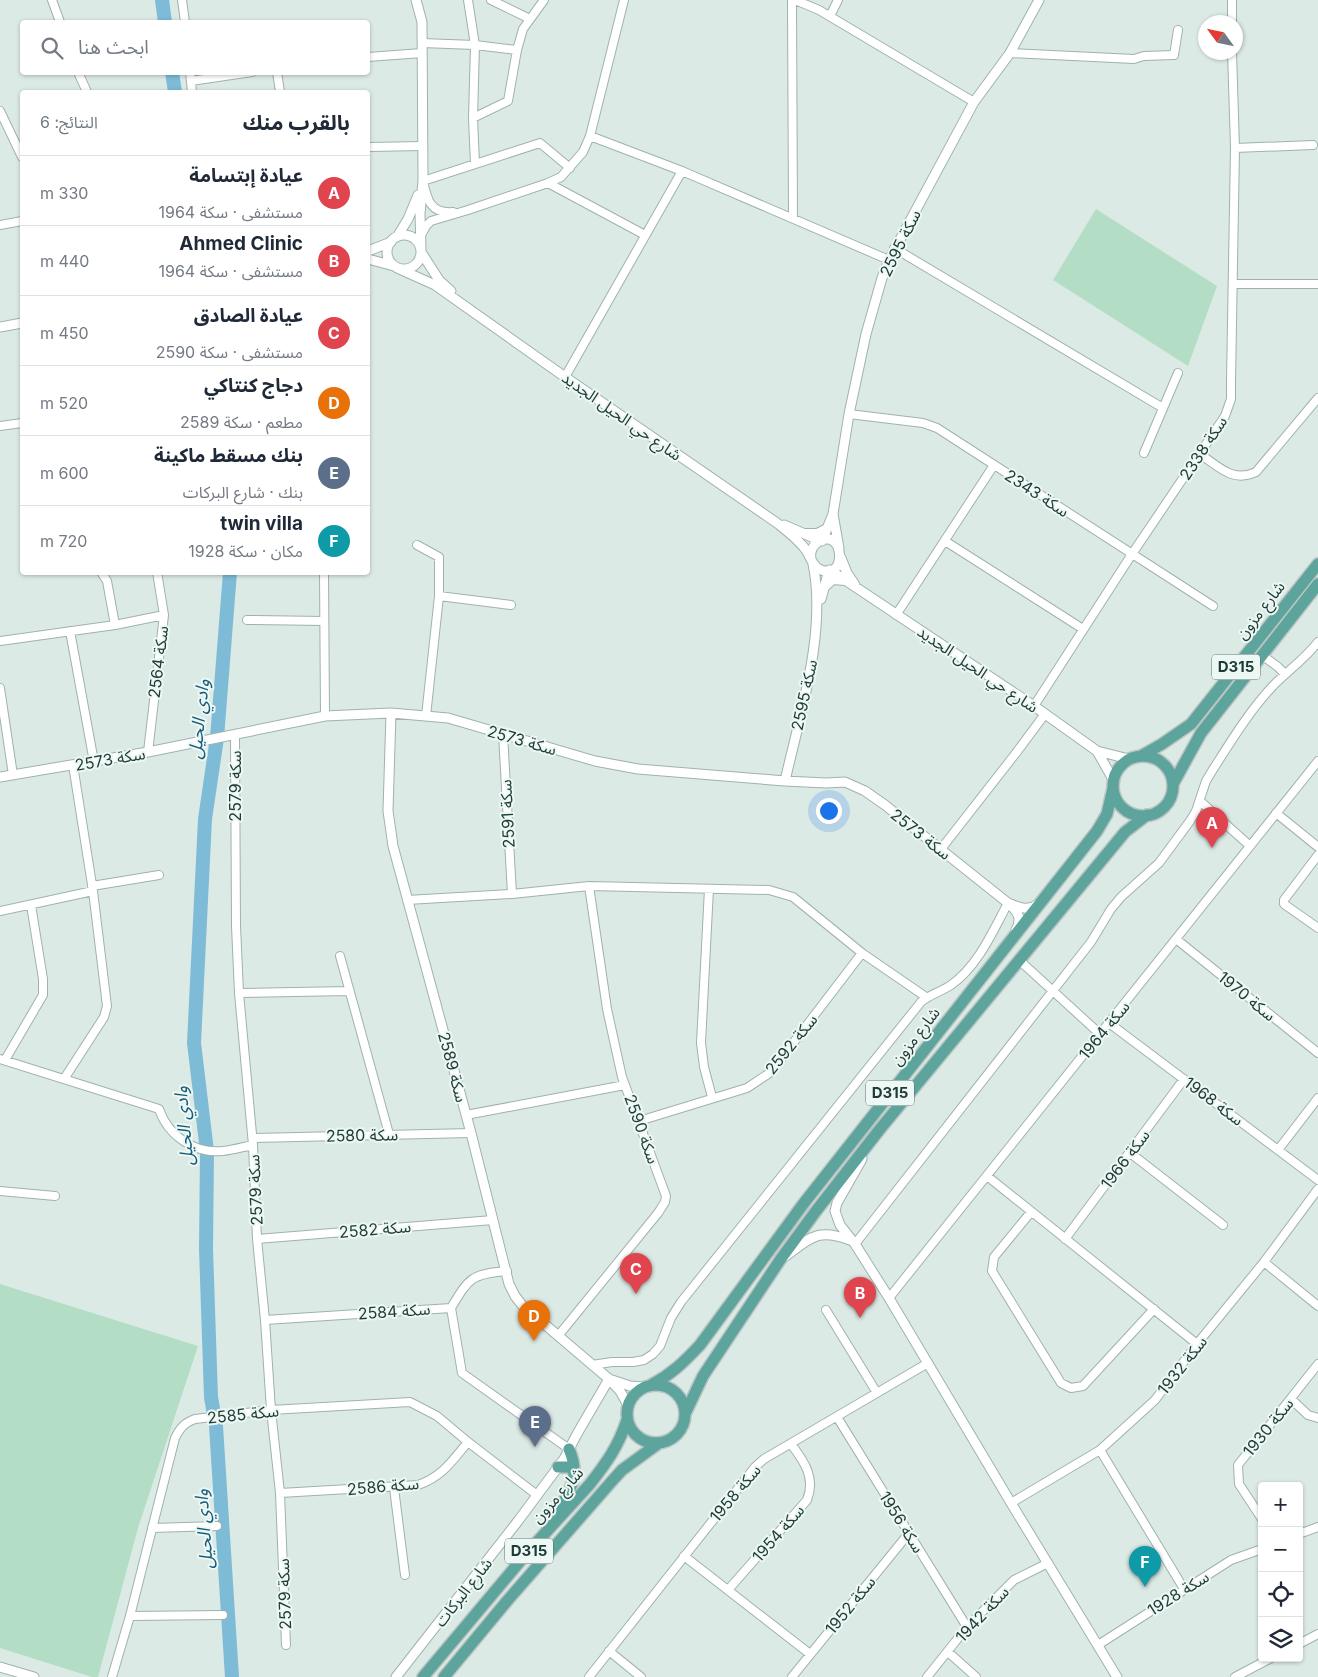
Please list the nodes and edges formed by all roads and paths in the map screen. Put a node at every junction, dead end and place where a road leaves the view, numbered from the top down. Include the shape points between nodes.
1 (52, 0) edge
2 (182, 0) edge
3 (416, 0) edge
4 (468, 0) edge
5 (491, 0) edge
6 (544, 0) edge
7 (624, 0) edge
8 (793, 0) edge
9 (838, 0) edge
10 (1039, 0) edge
11 (1232, 0) edge
12 (1232, 15) edge
13 (830, 16) junction
14 (530, 19) junction
15 (59, 20) edge
16 (185, 20) edge
17 (1178, 30) dead end
18 (422, 43) junction
19 (475, 45) junction
20 (517, 50) junction
21 (422, 53) junction
22 (1010, 53) junction
23 (370, 56) edge
24 (1232, 60) edge
25 (79, 75) edge
26 (215, 75) edge
27 (277, 75) edge
28 (191, 77) edge
29 (86, 90) edge
30 (192, 90) edge
31 (280, 90) edge
32 (974, 102) junction
33 (0, 111) edge
34 (473, 118) junction
35 (590, 136) junction
36 (1313, 145) dead end
37 (422, 146) junction
38 (370, 147) edge
39 (1235, 148) junction
40 (20, 153) edge
41 (475, 164) junction
42 (570, 168) junction
43 (682, 171) junction
44 (422, 180) junction
45 (548, 183) junction
46 (468, 210) junction
47 (793, 218) junction
48 (20, 221) edge
49 (0, 225) edge
50 (645, 235) junction
51 (420, 238) junction
52 (394, 240) junction
53 (894, 248) junction
54 (370, 250) edge
55 (421, 251) junction
56 (370, 260) edge
57 (889, 260) junction
58 (397, 268) junction
59 (1233, 284) junction
60 (1318, 284) edge
61 (467, 308) junction
62 (20, 323) edge
63 (0, 327) edge
64 (1178, 372) dead end
65 (565, 377) junction
66 (1318, 398) edge
67 (1163, 408) junction
68 (849, 414) junction
69 (20, 423) edge
70 (0, 426) edge
71 (1144, 453) dead end
72 (1200, 454) junction
73 (994, 465) junction
74 (833, 514) junction
75 (777, 523) junction
76 (826, 528) junction
77 (806, 533) junction
78 (821, 541) junction
79 (945, 541) junction
80 (417, 545) dead end
81 (840, 553) junction
82 (1132, 554) junction
83 (812, 562) junction
84 (1318, 564) edge
85 (829, 570) junction
86 (103, 575) edge
87 (158, 575) edge
88 (324, 575) edge
89 (845, 581) junction
90 (1318, 584) edge
91 (824, 587) junction
92 (858, 589) junction
93 (439, 596) junction
94 (511, 605) dead end
95 (1213, 606) dead end
96 (818, 608) junction
97 (896, 615) junction
98 (164, 616) junction
99 (247, 620) dead end
100 (324, 621) junction
101 (115, 625) junction
102 (1083, 629) junction
103 (70, 631) junction
104 (0, 641) edge
105 (1318, 642) edge
106 (1262, 655) junction
107 (1285, 674) junction
108 (0, 688) edge
109 (1034, 706) junction
110 (391, 713) junction
111 (1045, 714) junction
112 (325, 716) junction
113 (426, 716) junction
114 (503, 734) junction
115 (235, 735) junction
116 (1097, 751) junction
117 (148, 752) junction
118 (1135, 758) junction
119 (1318, 761) edge
120 (94, 762) junction
121 (73, 765) junction
122 (14, 776) junction
123 (0, 777) edge
124 (785, 781) junction
125 (1173, 784) junction
126 (1113, 785) junction
127 (1200, 801) junction
128 (1276, 813) junction
129 (1147, 815) junction
130 (1250, 846) junction
131 (1318, 847) edge
132 (941, 850) junction
133 (1318, 855) edge
134 (159, 875) dead end
135 (589, 886) junction
136 (93, 889) junction
137 (708, 889) junction
138 (512, 894) junction
139 (1046, 896) junction
140 (407, 900) junction
141 (1008, 903) junction
142 (31, 905) junction
143 (0, 911) edge
144 (1318, 928) edge
145 (1176, 939) junction
146 (1006, 947) junction
147 (862, 953) junction
148 (340, 956) dead end
149 (1019, 960) junction
150 (1052, 990) junction
151 (349, 991) junction
152 (239, 993) junction
153 (926, 997) junction
154 (1109, 1022) junction
155 (1100, 1034) junction
156 (1318, 1053) edge
157 (2, 1060) edge
158 (64, 1079) junction
159 (1184, 1079) junction
160 (625, 1085) junction
161 (712, 1097) junction
162 (1318, 1098) edge
163 (466, 1115) junction
164 (639, 1121) junction
165 (880, 1129) junction
166 (471, 1133) junction
167 (389, 1134) junction
168 (253, 1141) junction
169 (1278, 1150) junction
170 (1130, 1152) junction
171 (987, 1176) junction
172 (1318, 1180) edge
173 (1318, 1189) edge
174 (0, 1191) edge
175 (55, 1196) dead end
176 (1032, 1212) junction
177 (493, 1220) junction
178 (1223, 1225) dead end
179 (1065, 1238) junction
180 (257, 1239) junction
181 (854, 1242) junction
182 (780, 1260) junction
183 (1264, 1262) junction
184 (507, 1272) junction
185 (889, 1298) junction
186 (1318, 1306) edge
187 (451, 1308) junction
188 (826, 1310) dead end
189 (1154, 1310) junction
190 (265, 1320) junction
191 (558, 1336) junction
192 (1197, 1344) junction
193 (928, 1363) junction
194 (1318, 1364) edge
195 (592, 1365) junction
196 (609, 1379) junction
197 (648, 1386) junction
198 (877, 1393) junction
199 (1291, 1399) junction
200 (628, 1405) junction
201 (271, 1410) junction
202 (685, 1414) junction
203 (837, 1416) junction
204 (1318, 1418) edge
205 (627, 1420) junction
206 (468, 1442) junction
207 (659, 1443) junction
208 (791, 1444) junction
209 (569, 1449) junction
210 (1100, 1450) junction
211 (558, 1467) junction
212 (575, 1472) junction
213 (394, 1488) junction
214 (280, 1493) junction
215 (537, 1495) junction
216 (1011, 1503) junction
217 (1258, 1513) edge
218 (217, 1526) dead end
219 (1318, 1527) edge
220 (152, 1528) junction
221 (909, 1533) junction
222 (1303, 1533) edge
223 (1258, 1550) edge
224 (527, 1553) junction
225 (684, 1556) junction
226 (1048, 1563) junction
227 (405, 1575) dead end
228 (1184, 1589) junction
229 (728, 1590) junction
230 (223, 1615) dead end
231 (130, 1616) junction
232 (967, 1627) junction
233 (1318, 1634) edge
234 (1303, 1642) edge
235 (286, 1645) dead end
236 (1098, 1645) junction
237 (609, 1651) junction
238 (948, 1652) junction
239 (810, 1654) junction
240 (1263, 1662) edge
241 (0, 1667) edge
242 (1239, 1676) edge
243 (34, 1677) edge
244 (112, 1677) edge
245 (396, 1677) edge
246 (423, 1677) edge
247 (444, 1677) edge
248 (589, 1677) edge
249 (641, 1677) edge
250 (792, 1677) edge
251 (927, 1677) edge
252 (976, 1677) edge
253 (1118, 1677) edge

1 - 15 street
2 - 16 street
3 - 18 street via 422,22
4 - 19 street
5 - 14 street
6 - 14 street
7 - 35 street
8 - 13 street
8 - 47 street
9 - 13 street
10 - 22 street, سكة 2595
11 - 12 street
13 - 32 street
14 - 20 street via 523,29
17 - 22 street via 1174,55 1134,59
18 - 19 street
18 - 21 street
19 - 20 street
19 - 34 street
20 - 34 street via 508,100
21 - 23 street
21 - 37 street
22 - 32 street, سكة 2595
24 - 39 street, سكة 2338
25 - 29 street
26 - 28 street
27 - 31 street
28 - 30 street
32 - 53 street, سكة 2595
33 - 40 street
34 - 41 street
35 - 42 street via 583,152
35 - 43 street
36 - 39 street
37 - 38 street
37 - 44 street
39 - 59 street, سكة 2338
41 - 42 street via 540,143
41 - 44 street
42 - 45 street
43 - 47 street
43 - 50 street
44 - 46 street via 428,201 435,208 448,212
44 - 51 street
44 - 52 street via 413,209
45 - 46 street
45 - 50 street
46 - 51 street via 431,220
47 - 57 street
48 - 49 street
50 - 65 street
51 - 55 street
52 - 54 street
52 - 55 street via 407,236 412,238
52 - 58 street via 388,247 388,256
53 - 57 street, سكة 2595
53 - 67 street
55 - 58 street via 412,268
55 - 61 street via 439,280
56 - 58 street
57 - 68 street, سكة 2595 via 868,326
58 - 61 street via 434,285
59 - 60 street
59 - 72 street, سكة 2338 via 1231,399 1225,416
61 - 65 street, شارع حي الحيل الجديد
62 - 63 street
64 - 67 street
65 - 75 street, شارع حي الحيل الجديد
66 - 72 street via 1256,472 1244,476 1229,474
67 - 71 street
68 - 73 street, سكة 2343 via 923,422
68 - 74 street, سكة 2595
69 - 70 street
72 - 82 street, سكة 2338
73 - 79 street
73 - 82 street, سكة 2343
74 - 76 street, سكة 2595
74 - 81 street, سكة 2595
75 - 77 street, شارع حي الحيل الجديد
75 - 83 street, شارع حي الحيل الجديد via 801,544
76 - 77 street via 817,533
76 - 78 street, سكة 2595
77 - 78 street, شارع حي الحيل الجديد
78 - 81 street via 837,545
78 - 83 street via 812,550
79 - 97 street
79 - 102 street
80 - 93 street via 439,557
81 - 85 street via 836,567
81 - 92 street, شارع حي الحيل الجديد
82 - 95 street, سكة 2343
82 - 102 street, سكة 2338
83 - 85 street via 820,569
83 - 96 street, سكة 2595 via 818,588
84 - 118 main road, شارع مزون / D315 via 1191,724
85 - 89 street, شارع حي الحيل الجديد
85 - 91 street, سكة 2595
86 - 101 street
87 - 98 street, سكة 2564
88 - 100 street
89 - 91 street via 834,580
89 - 92 street, شارع حي الحيل الجديد
90 - 106 main road, شارع مزون / D315
91 - 96 street, سكة 2595
92 - 97 street, شارع حي الحيل الجديد
93 - 94 street
93 - 113 street
96 - 124 street, سكة 2595 via 811,665
97 - 109 street, شارع حي الحيل الجديد
98 - 101 street
98 - 117 street, سكة 2564
99 - 100 street
100 - 112 street
101 - 103 street
102 - 109 street, سكة 2338
103 - 104 street
103 - 120 street
105 - 107 street
106 - 107 street
106 - 125 main road, شارع مزون / D315 via 1200,733
107 - 127 street via 1258,705 1212,771
108 - 122 street
109 - 111 street, شارع حي الحيل الجديد
110 - 112 street, سكة 2573
110 - 113 street, سكة 2573
110 - 140 street, سكة 2589 via 388,811
111 - 116 street, شارع حي الحيل الجديد
111 - 132 street
112 - 115 street, سكة 2573
113 - 114 street, سكة 2573 via 448,718
114 - 124 street, سكة 2573 via 595,761 638,769
114 - 138 street, سكة 2591
115 - 117 street, سكة 2573
115 - 152 street, سكة 2579
116 - 118 street, شارع حي الحيل الجديد
116 - 126 street, شارع حي الحيل الجديد
117 - 120 street, سكة 2573
118 - 125 main road via 1159,760 1171,775
118 - 126 main road, D315 via 1116,772
119 - 128 street, سكة 1964
120 - 121 street, سكة 2573
121 - 122 street, سكة 2573
121 - 136 street
122 - 123 street, سكة 2573
124 - 132 street, سكة 2573 via 844,782 865,791
125 - 129 main road, D315 via 1168,801 1155,813
126 - 129 main road via 1121,806 1128,812
126 - 139 main road, شارع مزون / D315 via 1107,814 1097,832
127 - 130 street
127 - 150 street via 1165,856 1121,897 1091,942
128 - 130 street, سكة 1964
128 - 131 street
129 - 149 main road, شارع مزون / D315 via 1125,832
130 - 145 street, سكة 1964
132 - 141 street, سكة 2573
133 - 144 street via 1284,900 1284,904
134 - 136 street
135 - 137 street
135 - 138 street
135 - 160 street, سكة 2590 via 607,1009
136 - 142 street
136 - 158 street via 107,1006
137 - 147 street via 769,890 793,897
137 - 161 street via 701,1043
138 - 140 street
139 - 141 street via 1033,908
139 - 146 main road, شارع مزون / D315
140 - 163 street, سكة 2589
141 - 146 street via 1018,913 1020,924
141 - 153 street via 989,940 962,975 950,986
142 - 143 street
142 - 157 street via 44,979 43,995
145 - 154 street, سكة 1964
145 - 156 street, سكة 1970
146 - 197 main road, شارع مزون / D315 via 804,1203 700,1345 668,1377
147 - 153 street
147 - 161 street, سكة 2592 via 771,1072 747,1088
148 - 151 street
149 - 150 street
149 - 165 main road, شارع مزون / D315
150 - 155 street
150 - 181 street
151 - 152 street
151 - 167 street
152 - 168 street, سكة 2579
153 - 195 street via 681,1302 653,1354 633,1362
154 - 155 street, سكة 1964
154 - 159 street, سكة 1968
155 - 171 street, سكة 1964
157 - 158 street, سكة 2580
158 - 168 street, سكة 2580 via 160,1109 170,1130 195,1148 224,1151
159 - 169 street, سكة 1968
159 - 170 street, سكة 1966
160 - 163 street
160 - 164 street, سكة 2590
161 - 164 street, سكة 2592
162 - 169 street
163 - 166 street, سكة 2589
164 - 191 street, سكة 2590 via 665,1202
165 - 181 street via 837,1203 837,1220
165 - 182 main road, شارع مزون / D315
166 - 167 street, سكة 2580
166 - 177 street, سكة 2589
167 - 168 street, سكة 2580
168 - 180 street, سكة 2579
169 - 172 street, سكة 1968
170 - 178 street
170 - 179 street, سكة 1966
171 - 176 street
171 - 185 street, سكة 1964
173 - 183 street, سكة 1932
174 - 175 street
176 - 179 street
176 - 189 street via 994,1257 992,1270 1061,1383 1071,1388 1083,1386
177 - 180 street, سكة 2582
177 - 184 street, سكة 2589
179 - 189 street
180 - 190 street, سكة 2579
181 - 182 street via 824,1234 812,1237
181 - 185 street
182 - 202 main road, شارع مزون / D315 via 702,1376
183 - 186 street
183 - 192 street, سكة 1932
184 - 187 street, سكة 2584 via 473,1278 465,1284
184 - 191 street, سكة 2589 via 515,1296
185 - 193 street
187 - 190 street, سكة 2584
187 - 209 street via 462,1373
188 - 198 street
189 - 192 street
190 - 201 street, سكة 2579
191 - 195 street, سكة 2589
192 - 210 street, سكة 1932 via 1154,1400
193 - 198 street, سكة 1958
193 - 216 street
194 - 199 street, سكة 1930
195 - 196 street, سكة 2589
196 - 197 street, سكة 2589 via 622,1384
196 - 200 street, سكة 2589
196 - 209 street, شارع البركات
197 - 200 main road, D315 via 637,1391
197 - 202 main road via 661,1385 672,1390 683,1404
198 - 203 street, سكة 1958
199 - 204 street via 1308,1415
199 - 217 street, سكة 1930 via 1238,1464 1239,1484
200 - 205 main road, D315
201 - 206 street, سكة 2585 via 410,1402 437,1416
201 - 214 street, سكة 2579
201 - 220 street, سكة 2585 via 185,1423 175,1438
202 - 207 main road, D315 via 680,1430 667,1441
203 - 208 street, سكة 1958
203 - 221 street, سكة 1956
205 - 207 main road via 635,1435 650,1443
205 - 224 main road, شارع مزون / D315 via 609,1459
206 - 213 street, سكة 2586 via 431,1481
206 - 215 street, سكة 2585
207 - 247 main road, شارع مزون / D315 via 617,1476
208 - 225 street, سكة 1958 via 755,1467
208 - 229 street, سكة 1954 via 811,1479 807,1500
209 - 211 street, شارع البركات
209 - 212 main road
210 - 216 street, سكة 1932
210 - 228 street
211 - 212 main road via 570,1467
211 - 215 street, شارع البركات
212 - 224 main road via 563,1503
213 - 214 street, سكة 2586
213 - 227 street
214 - 235 street, سكة 2579
215 - 245 street, شارع البركات
216 - 226 street
218 - 220 street
219 - 222 street
220 - 231 street, سكة 2585
221 - 232 street, سكة 1956
221 - 239 street, سكة 1952
223 - 228 street, سكة 1928 via 1231,1560
224 - 246 main road, شارع مزون / D315
225 - 229 street
225 - 237 street, سكة 1958
226 - 232 street, سكة 1942 via 1014,1580
226 - 236 street
228 - 236 street, سكة 1928
229 - 239 street
230 - 231 street
231 - 244 street, سكة 2585
232 - 238 street, سكة 1942
233 - 234 street
236 - 253 street
237 - 248 street, سكة 1958
237 - 249 street
238 - 251 street, سكة 1942
238 - 252 street
239 - 250 street, سكة 1952
240 - 242 street
241 - 243 street

